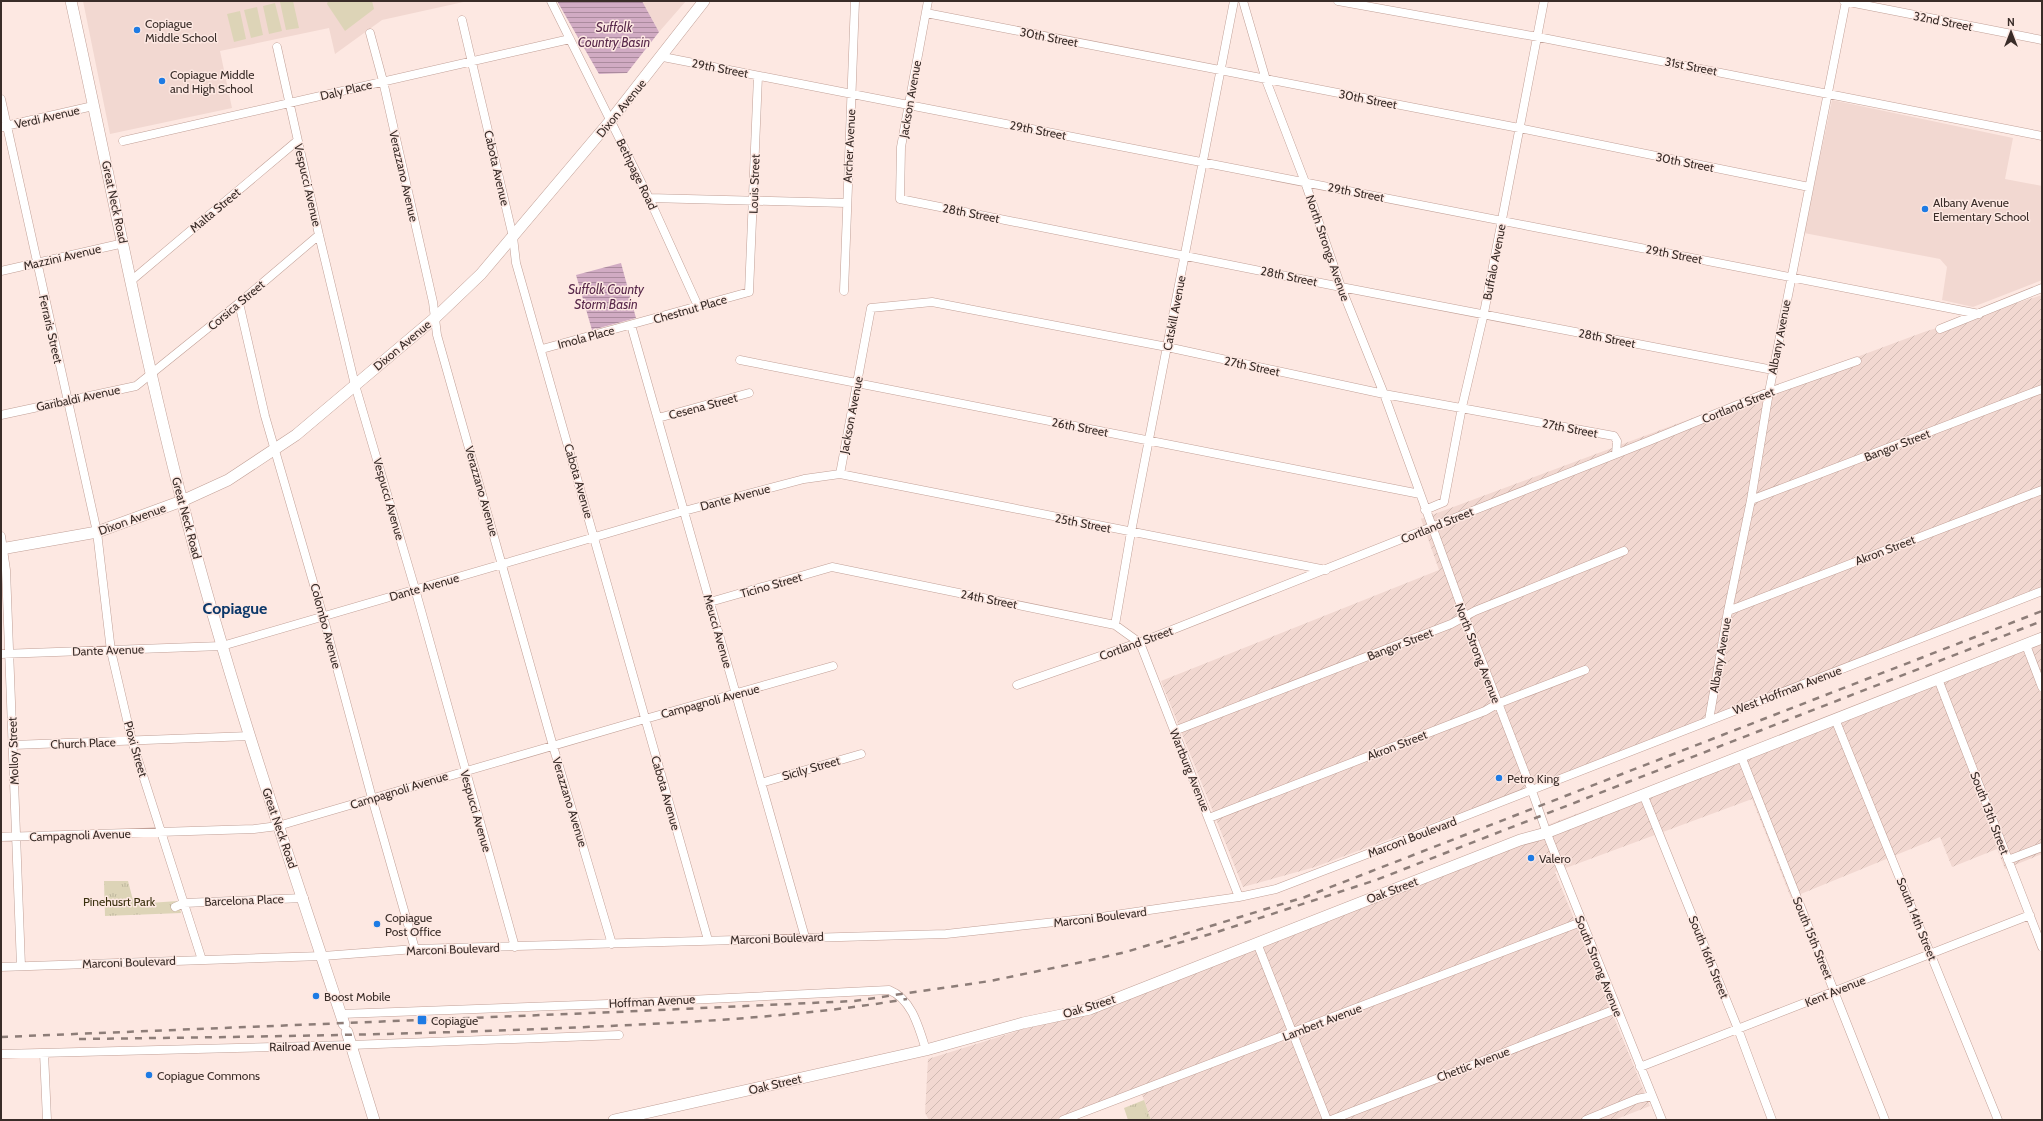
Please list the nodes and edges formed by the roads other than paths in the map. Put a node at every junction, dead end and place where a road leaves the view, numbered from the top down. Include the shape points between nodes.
1 (71, 1) edge
2 (551, 1) edge
3 (704, 1) edge
4 (855, 1) edge
5 (928, 1) edge
6 (1234, 1) edge
7 (1243, 1) edge
8 (1338, 1) edge
9 (1544, 1) edge
10 (1845, 1) edge
11 (926, 13) junction
12 (462, 20) dead end
13 (370, 33) dead end
14 (1538, 37) junction
15 (570, 39) junction
16 (2042, 40) edge
17 (277, 47) dead end
18 (663, 57) junction
19 (472, 61) junction
20 (1221, 71) junction
21 (758, 76) junction
22 (1266, 80) junction
23 (383, 81) junction
24 (1828, 93) junction
25 (851, 94) junction
26 (1, 99) edge
27 (289, 103) junction
28 (908, 105) junction
29 (93, 106) junction
30 (611, 120) junction
31 (4, 126) edge
32 (1519, 128) junction
33 (2042, 136) edge
34 (122, 141) dead end
35 (297, 141) junction
36 (1203, 162) junction
37 (1305, 182) junction
38 (1809, 187) junction
39 (650, 198) junction
40 (900, 199) joint
41 (753, 201) junction
42 (846, 203) junction
43 (1502, 221) junction
44 (319, 235) junction
45 (513, 237) junction
46 (124, 243) junction
47 (1185, 255) junction
48 (37, 263) junction
49 (1, 271) edge
50 (1791, 277) junction
51 (132, 280) junction
52 (1341, 287) junction
53 (2042, 288) edge
54 (844, 291) dead end
55 (749, 292) joint
56 (239, 303) junction
57 (698, 306) junction
58 (871, 308) joint
59 (1484, 314) junction
60 (1979, 314) junction
61 (436, 317) junction
62 (631, 325) junction
63 (1940, 329) dead end
64 (1167, 347) junction
65 (542, 349) junction
66 (740, 360) dead end
67 (1856, 361) dead end
68 (1773, 370) junction
69 (152, 374) junction
70 (857, 383) junction
71 (355, 386) junction
72 (2042, 389) edge
73 (1769, 392) junction
74 (749, 393) dead end
75 (1384, 394) junction
76 (67, 400) junction
77 (1462, 407) junction
78 (1, 415) edge
79 (658, 418) junction
80 (1149, 440) junction
81 (275, 450) junction
82 (1617, 450) junction
83 (840, 474) junction
84 (2042, 490) edge
85 (1420, 494) junction
86 (1752, 500) junction
87 (182, 501) junction
88 (1425, 510) junction
89 (684, 511) junction
90 (1431, 527) junction
91 (97, 532) junction
92 (1131, 532) junction
93 (1, 536) edge
94 (595, 538) junction
95 (2, 549) edge
96 (1624, 551) dead end
97 (503, 565) junction
98 (832, 567) joint
99 (1326, 570) junction
100 (415, 589) junction
101 (2042, 591) edge
102 (710, 602) junction
103 (1728, 611) junction
104 (324, 616) junction
105 (1465, 617) junction
106 (1115, 624) junction
107 (2042, 638) edge
108 (1140, 643) junction
109 (2026, 645) junction
110 (222, 646) junction
111 (111, 650) junction
112 (1, 654) edge
113 (10, 654) junction
114 (833, 666) dead end
115 (1585, 670) dead end
116 (1938, 679) junction
117 (1016, 685) dead end
118 (2042, 687) edge
119 (736, 694) junction
120 (1497, 704) junction
121 (645, 719) junction
122 (1835, 719) junction
123 (1709, 720) junction
124 (1174, 731) junction
125 (250, 736) junction
126 (132, 741) junction
127 (13, 745) junction
128 (553, 746) junction
129 (861, 754) dead end
130 (1741, 756) junction
131 (464, 771) junction
132 (762, 783) junction
133 (1532, 791) junction
134 (1643, 794) junction
135 (372, 798) junction
136 (1538, 812) joint
137 (1209, 818) junction
138 (278, 826) junction
139 (161, 832) junction
140 (1546, 833) junction
141 (1, 837) edge
142 (15, 837) junction
143 (2042, 847) edge
144 (2008, 860) junction
145 (1239, 897) junction
146 (304, 898) junction
147 (184, 903) junction
148 (175, 907) dead end
149 (2030, 915) junction
150 (1581, 922) junction
151 (806, 937) junction
152 (708, 940) junction
153 (1257, 943) junction
154 (612, 944) junction
155 (515, 947) junction
156 (2042, 947) edge
157 (415, 949) junction
158 (1930, 953) junction
159 (323, 956) junction
160 (202, 960) junction
161 (21, 966) junction
162 (1, 967) edge
163 (1834, 992) junction
164 (1616, 1009) junction
165 (344, 1023) junction
166 (1738, 1029) junction
167 (1292, 1034) junction
168 (619, 1035) dead end
169 (351, 1045) junction
170 (926, 1050) junction
171 (44, 1053) junction
172 (1, 1054) edge
173 (1640, 1067) junction
174 (1652, 1096) junction
175 (47, 1120) edge
176 (374, 1120) edge
177 (614, 1120) edge
178 (1063, 1120) edge
179 (1327, 1120) edge
180 (1331, 1120) edge
181 (1586, 1120) edge
182 (1662, 1120) edge
183 (1772, 1120) edge
184 (1885, 1120) edge
185 (1998, 1120) edge

1 - 29 main road, Great Neck Road
2 - 15 street, Bethpage Road
3 - 18 main road, Dixon Avenue
4 - 25 street, Archer Avenue
5 - 11 street, Jackson Avenue
6 - 20 street, Catskill Avenue
7 - 22 street, North Strongs Avenue
8 - 14 street, 31st Street
9 - 14 street, Buffalo Avenue
10 - 16 street, 32nd Street
10 - 24 street, Albany Avenue
11 - 20 street, 30th Street
11 - 28 street, Jackson Avenue
12 - 19 street, Cabota Avenue
13 - 23 street, Verazzano Avenue
14 - 24 street, 31st Street
14 - 32 street, Buffalo Avenue
15 - 19 street, Daly Place
15 - 30 street, Bethpage Road
17 - 27 street, Vespucci Avenue
18 - 21 street, 29th Street
18 - 30 main road, Dixon Avenue
19 - 23 street, Daly Place
19 - 45 street, Cabota Avenue
20 - 22 street, 30th Street
20 - 36 street, Catskill Avenue
21 - 25 street, 29th Street
21 - 41 street, Louis Street
22 - 32 street, 30th Street
22 - 37 street, North Strongs Avenue
23 - 27 street, Daly Place
23 - 61 street, Verazzano Avenue
24 - 33 street, 31st Street
24 - 38 street, Albany Avenue
25 - 28 street, 29th Street
25 - 42 street, Archer Avenue
26 - 31 street, Ferraris Street
27 - 34 street, Daly Place
27 - 35 street, Vespucci Avenue
28 - 36 street, 29th Street
28 - 40 street, Jackson Avenue via 901,147
29 - 31 street, Verdi Avenue
29 - 46 main road, Great Neck Road
30 - 39 street, Bethpage Road
30 - 45 main road, Dixon Avenue
31 - 48 street, Ferraris Street
32 - 38 street, 30th Street
32 - 43 street, Buffalo Avenue
35 - 44 street, Vespucci Avenue
35 - 51 street, Malta Street
36 - 37 street, 29th Street
36 - 47 street, Catskill Avenue
37 - 43 street, 29th Street
37 - 52 street, North Strongs Avenue
38 - 50 street, Albany Avenue
39 - 41 street
39 - 57 street, Bethpage Road
40 - 47 street, 28th Street
41 - 42 street
41 - 55 street, Louis Street
42 - 54 street, Archer Avenue
43 - 50 street, 29th Street
43 - 59 street, Buffalo Avenue
44 - 56 street, Corsica Street
44 - 71 street, Vespucci Avenue
45 - 61 main road, Dixon Avenue via 481,274
45 - 65 street, Cabota Avenue via 516,263
46 - 48 street, Mazzini Avenue
46 - 51 main road, Great Neck Road
47 - 52 street, 28th Street
47 - 64 street, Catskill Avenue
48 - 49 street, Mazzini Avenue
48 - 76 street, Ferraris Street
50 - 60 street, 29th Street
50 - 68 street, Albany Avenue
51 - 69 main road, Great Neck Road
52 - 59 street, 28th Street
52 - 75 street, North Strongs Avenue
53 - 60 street
55 - 57 street, Chestnut Place
56 - 69 street, Corsica Street
56 - 81 street, Colombo Avenue via 255,378
57 - 62 street, Chestnut Place
58 - 64 street, 27th Street via 932,302
58 - 70 street, Jackson Avenue
59 - 68 street, 28th Street
59 - 77 street, Buffalo Avenue
60 - 63 street
61 - 71 main road, Dixon Avenue
61 - 97 street, Verazzano Avenue via 437,335
62 - 65 street, Imola Place
62 - 79 street, Meucci Avenue
64 - 75 street, 27th Street
64 - 80 street, Catskill Avenue
65 - 94 street, Cabota Avenue
66 - 70 street, 26th Street
67 - 73 street, Cortland Street
68 - 73 street, Albany Avenue
69 - 76 street, Garibaldi Avenue via 136,386
69 - 87 main road, Great Neck Road
70 - 80 street, 26th Street
70 - 83 street, Jackson Avenue
71 - 81 main road, Dixon Avenue
71 - 100 street, Vespucci Avenue
72 - 86 street, Bangor Street
73 - 82 street, Cortland Street
73 - 86 street, Albany Avenue
74 - 79 street, Cesena Street
75 - 77 street, 27th Street
75 - 85 street, North Strongs Avenue
76 - 78 street, Garibaldi Avenue
76 - 91 street, Ferraris Street
77 - 82 street, 27th Street via 1614,436
77 - 88 street, Buffalo Avenue via 1444,502
79 - 89 street, Meucci Avenue
80 - 85 street, 26th Street
80 - 92 street, Catskill Avenue
81 - 87 main road, Dixon Avenue via 228,480
81 - 104 street, Colombo Avenue
82 - 90 street, Cortland Street
83 - 89 street, Dante Avenue via 804,479
83 - 92 street, 25th Street
84 - 103 street, Akron Street
85 - 88 street, North Strong Avenue
86 - 103 street, Albany Avenue
87 - 91 main road, Dixon Avenue
87 - 110 main road, Great Neck Road
88 - 90 street, North Strong Avenue
89 - 94 street, Dante Avenue
89 - 102 street, Meucci Avenue
90 - 99 street, Cortland Street
90 - 105 street, North Strong Avenue
91 - 95 main road, Dixon Avenue
91 - 111 street, Pioxi Street
92 - 99 street, 25th Street
92 - 106 street, Catskill Avenue
93 - 95 street, Molloy Street
94 - 97 street, Dante Avenue
94 - 121 street, Cabota Avenue
95 - 113 street, Molloy Street
96 - 105 street, Bangor Street
97 - 100 street, Dante Avenue
97 - 128 street, Verazzano Avenue
98 - 102 street, Ticino Street
98 - 106 street, 24th Street
99 - 108 street, Cortland Street
100 - 104 street, Dante Avenue
100 - 131 street, Vespucci Avenue
101 - 123 street, West Hoffman Avenue
102 - 119 street, Meucci Avenue
103 - 123 street, Albany Avenue
104 - 110 street, Dante Avenue
104 - 135 street, Colombo Avenue
105 - 120 street, North Strong Avenue
105 - 124 street, Bangor Street
106 - 108 street, 24th Street
107 - 109 main road
108 - 117 street, Cortland Street
108 - 124 street, Wartburg Avenue
109 - 116 main road
109 - 118 street
110 - 111 street, Dante Avenue
110 - 125 main road, Great Neck Road
111 - 113 street, Dante Avenue
111 - 126 street, Pioxi Street
112 - 113 street, Dante Avenue
113 - 127 street, Molloy Street
114 - 119 street, Campagnoli Avenue
115 - 120 street, Akron Street
116 - 122 main road
116 - 144 street, South 13th Street
119 - 121 street, Campagnoli Avenue
119 - 132 street, Meucci Avenue
120 - 133 street, North Strong Avenue
120 - 137 street, Akron Street via 1485,711
121 - 128 street, Campagnoli Avenue
121 - 152 street, Cabota Avenue
122 - 130 main road
122 - 158 street, South 14th Street
123 - 133 street, West Hoffman Avenue
124 - 137 street, Wartburg Avenue
125 - 126 street, Church Place
125 - 138 main road, Great Neck Road
126 - 127 street, Church Place
126 - 139 street, Pioxi Street
127 - 142 street, Molloy Street
128 - 131 street, Campagnoli Avenue
128 - 154 street, Verazzano Avenue
129 - 132 street, Sicily Street
130 - 134 main road
130 - 163 street, South 15th Street
131 - 135 street, Campagnoli Avenue
131 - 155 street, Vespucci Avenue
132 - 151 street, Meucci Avenue
133 - 136 street, North Strong Avenue
133 - 145 street, Marconi Boulevard via 1280,888
134 - 140 main road
134 - 166 street, South 16th Street
135 - 138 street, Campagnoli Avenue
135 - 157 street, Colombo Avenue
136 - 140 street, South Strong Avenue
137 - 145 street, Wartburg Avenue
138 - 139 street, Campagnoli Avenue
138 - 146 main road, Great Neck Road
139 - 142 street, Campagnoli Avenue
139 - 147 street, Pioxi Street
140 - 150 street, South Strong Avenue
140 - 153 main road, Oak Street via 1520,840
141 - 142 street, Campagnoli Avenue
142 - 161 street, Molloy Street
143 - 144 street
144 - 149 street, South 13th Street
145 - 151 street, Marconi Boulevard via 1010,928 946,934
146 - 147 street, Barcelona Place
146 - 159 main road, Great Neck Road
147 - 148 street
147 - 160 street, Pioxi Street
149 - 156 street, South 13th Street
149 - 158 street, Kent Avenue
150 - 164 street, South Strong Avenue
150 - 167 street, Lambert Avenue
151 - 152 street, Marconi Boulevard
152 - 154 street, Marconi Boulevard
153 - 167 street
153 - 170 main road, Oak Street via 1090,1009
154 - 155 street, Marconi Boulevard
155 - 157 street, Marconi Boulevard
157 - 159 street, Marconi Boulevard
158 - 163 street, Kent Avenue
158 - 185 street, South 14th Street
159 - 160 street, Marconi Boulevard
159 - 165 main road, Great Neck Road
160 - 161 street, Marconi Boulevard
161 - 162 street, Marconi Boulevard
163 - 166 street, Kent Avenue
163 - 184 street, South 15th Street
164 - 173 street, South Strong Avenue
164 - 180 street, Chettic Avenue
165 - 169 main road, Great Neck Road
165 - 170 street, Hoffman Avenue via 608,1004 889,990 900,994 916,1018
166 - 173 street, Kent Avenue
166 - 183 street, South 16th Street
167 - 178 street, Lambert Avenue
167 - 179 street
168 - 169 street, Railroad Avenue
169 - 171 street, Railroad Avenue
169 - 176 main road, Great Neck Road
170 - 177 main road, Oak Street
171 - 172 street, Railroad Avenue
171 - 175 street
173 - 174 street, South Strong Avenue
174 - 181 street via 1637,1099
174 - 182 street, South Strong Avenue

